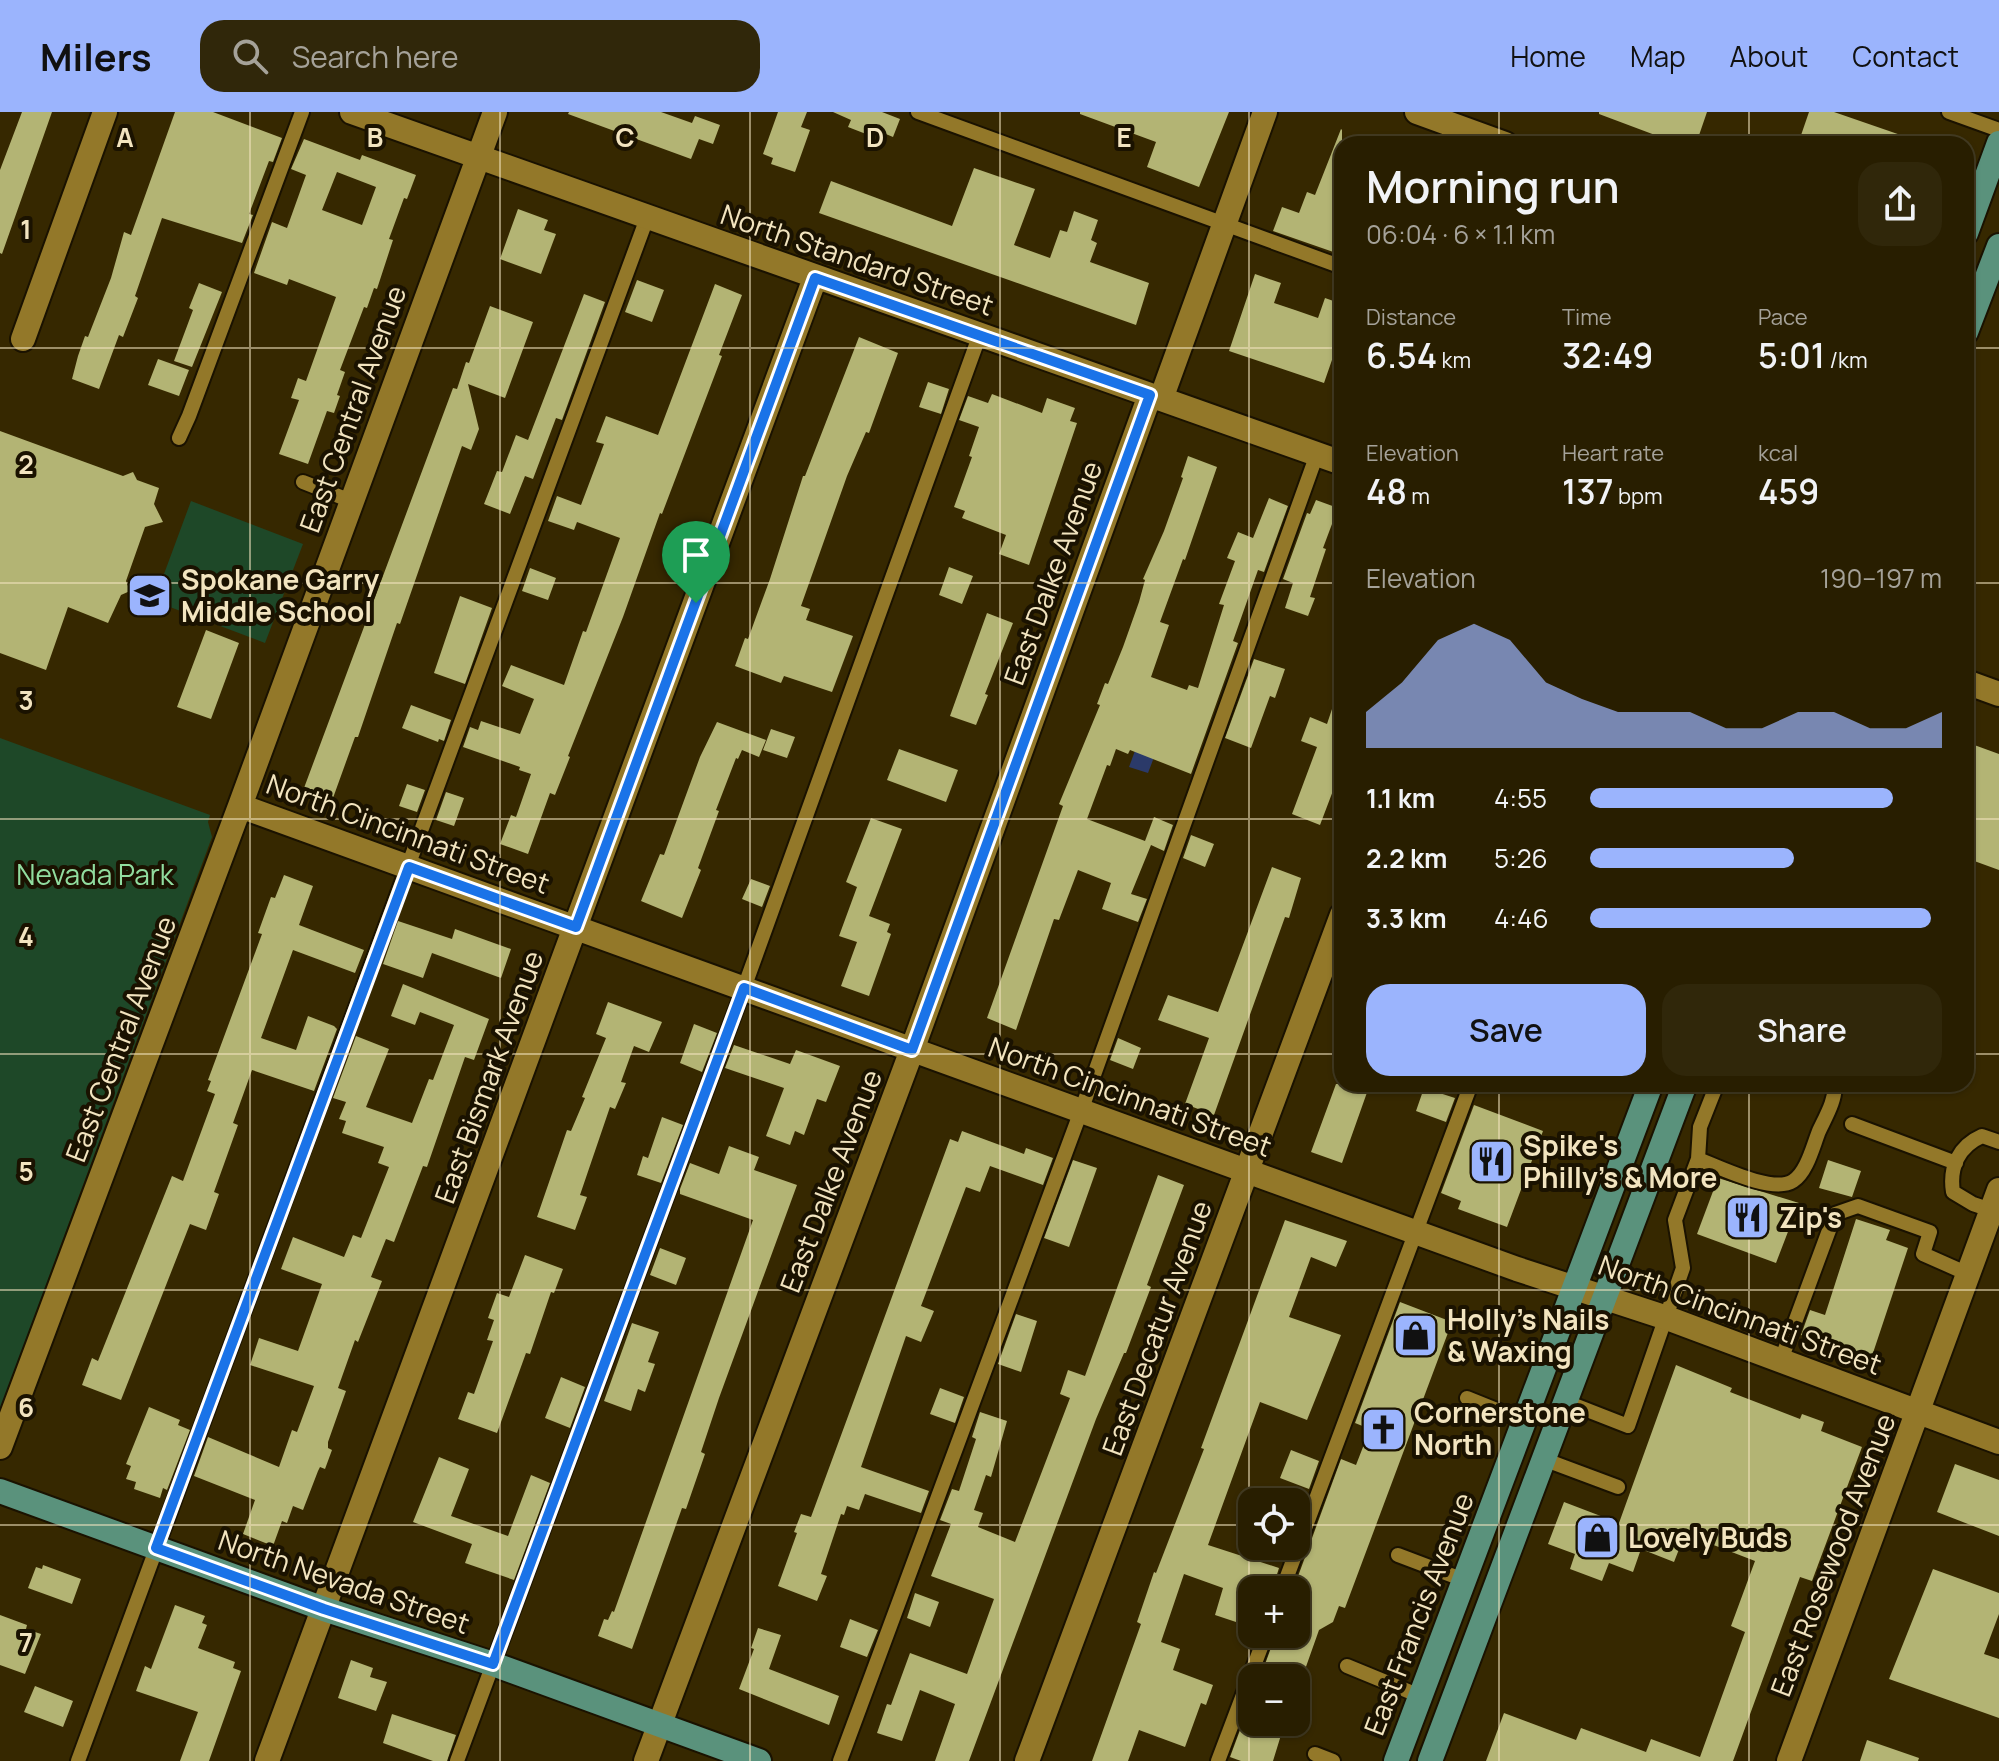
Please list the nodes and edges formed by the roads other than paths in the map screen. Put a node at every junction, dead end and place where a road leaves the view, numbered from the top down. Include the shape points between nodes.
1 (105, 112) edge
2 (302, 112) edge
3 (352, 112) edge
4 (495, 112) edge
5 (918, 112) edge
6 (1265, 112) edge
7 (1417, 112) edge
8 (1949, 112) edge
9 (1999, 130) edge
10 (1483, 136) edge
11 (1999, 143) edge
12 (478, 158) junction
13 (1974, 211) edge
14 (647, 218) junction
15 (1224, 225) junction
16 (1999, 246) edge
17 (1334, 264) edge
18 (815, 278) junction
19 (1974, 311) edge
20 (980, 334) junction
21 (23, 339) dead end
22 (1155, 397) junction
23 (179, 438) dead end
24 (1317, 454) junction
25 (1334, 460) edge
26 (303, 482) dead end
27 (351, 501) junction
28 (1974, 685) edge
29 (1999, 694) edge
30 (240, 806) junction
31 (409, 867) junction
32 (576, 927) junction
33 (1334, 937) edge
34 (744, 988) junction
35 (912, 1050) junction
36 (1468, 1092) edge
37 (1648, 1092) edge
38 (1681, 1092) edge
39 (1685, 1092) edge
40 (1714, 1092) edge
41 (1834, 1092) edge
42 (1708, 1106) junction
43 (1081, 1111) junction
44 (1852, 1124) dead end
45 (1999, 1142) edge
46 (1698, 1159) junction
47 (1956, 1163) junction
48 (1247, 1172) junction
49 (1995, 1200) edge
50 (1415, 1232) junction
51 (1968, 1274) junction
52 (1574, 1288) junction
53 (1603, 1297) junction
54 (1667, 1318) junction
55 (1781, 1360) junction
56 (1467, 1398) dead end
57 (1564, 1401) junction
58 (1919, 1411) junction
59 (1524, 1421) junction
60 (1999, 1442) edge
61 (0, 1447) edge
62 (1543, 1459) junction
63 (1618, 1487) dead end
64 (0, 1491) edge
65 (156, 1548) junction
66 (1398, 1555) dead end
67 (1287, 1576) edge
68 (1464, 1580) junction
69 (324, 1609) junction
70 (1261, 1648) edge
71 (493, 1664) junction
72 (1347, 1666) dead end
73 (1420, 1696) junction
74 (659, 1724) junction
75 (1315, 1754) dead end
76 (78, 1761) edge
77 (267, 1761) edge
78 (457, 1761) edge
79 (646, 1761) edge
80 (759, 1761) edge
81 (840, 1761) edge
82 (1027, 1761) edge
83 (1218, 1761) edge
84 (1333, 1761) edge
85 (1396, 1761) edge
86 (1430, 1761) edge
87 (1789, 1761) edge

1 - 21 street
2 - 23 lane
3 - 12 street, North Standard Street
4 - 12 street, East Central Avenue
5 - 15 lane
6 - 15 street, East Dalke Avenue
7 - 10 street
8 - 9 lane
11 - 13 main road
12 - 14 street, North Standard Street
12 - 27 street, East Central Avenue
14 - 18 street, North Standard Street
14 - 31 lane
15 - 17 lane
15 - 22 street, East Dalke Avenue
16 - 19 main road
18 - 20 street, North Standard Street
18 - 32 street, East Bismark Avenue
20 - 22 street, North Standard Street
20 - 34 lane
22 - 24 street, North Standard Street
22 - 35 street, East Dalke Avenue
24 - 25 street, North Standard Street
24 - 43 lane
26 - 27 lane
27 - 30 street, East Central Avenue
28 - 29 street
30 - 31 street, North Cincinnati Street
30 - 61 street, East Central Avenue
31 - 32 street, North Cincinnati Street
31 - 65 lane
32 - 34 street, North Cincinnati Street
32 - 69 street, East Bismark Avenue
33 - 48 street, East Decatur Avenue
34 - 35 street, North Cincinnati Street
34 - 71 lane
35 - 43 street, North Cincinnati Street
35 - 74 street, East Dalke Avenue
36 - 50 lane
37 - 52 main road, East Francis Avenue
38 - 53 main road
39 - 42 lane
40 - 42 lane
41 - 46 lane via 1793,1182 1773,1186
42 - 46 lane
43 - 48 street, North Cincinnati Street
43 - 81 lane
44 - 47 lane
45 - 47 lane via 1982,1136 1966,1143
46 - 54 lane via 1675,1220 1683,1268
47 - 49 lane via 1953,1192 1973,1204
48 - 50 street, North Cincinnati Street
48 - 82 street, East Decatur Avenue
49 - 51 street, East Rosewood Avenue
50 - 52 street, North Cincinnati Street
50 - 67 lane
51 - 55 lane via 1923,1254 1930,1232 1858,1206 1835,1214
51 - 58 street, East Rosewood Avenue
52 - 53 street, North Cincinnati Street
52 - 59 main road, East Francis Avenue
53 - 54 street, North Cincinnati Street
53 - 57 main road
54 - 55 street, North Cincinnati Street
54 - 57 lane via 1628,1426
55 - 58 street, North Cincinnati Street
56 - 59 lane
57 - 62 main road
58 - 60 street, North Cincinnati Street
58 - 87 street, East Rosewood Avenue
59 - 68 main road, East Francis Avenue
62 - 63 lane
62 - 86 main road
64 - 65 main road, North Nevada Street
65 - 69 main road, North Nevada Street
65 - 76 lane
66 - 68 lane
68 - 73 main road, East Francis Avenue
69 - 71 main road, North Nevada Street
69 - 77 street, East Bismark Avenue
70 - 83 lane
71 - 74 main road, North Nevada Street
71 - 78 lane
72 - 73 lane
73 - 85 main road, East Francis Avenue
74 - 79 street, East Dalke Avenue
74 - 80 main road, North Nevada Street
75 - 84 lane

